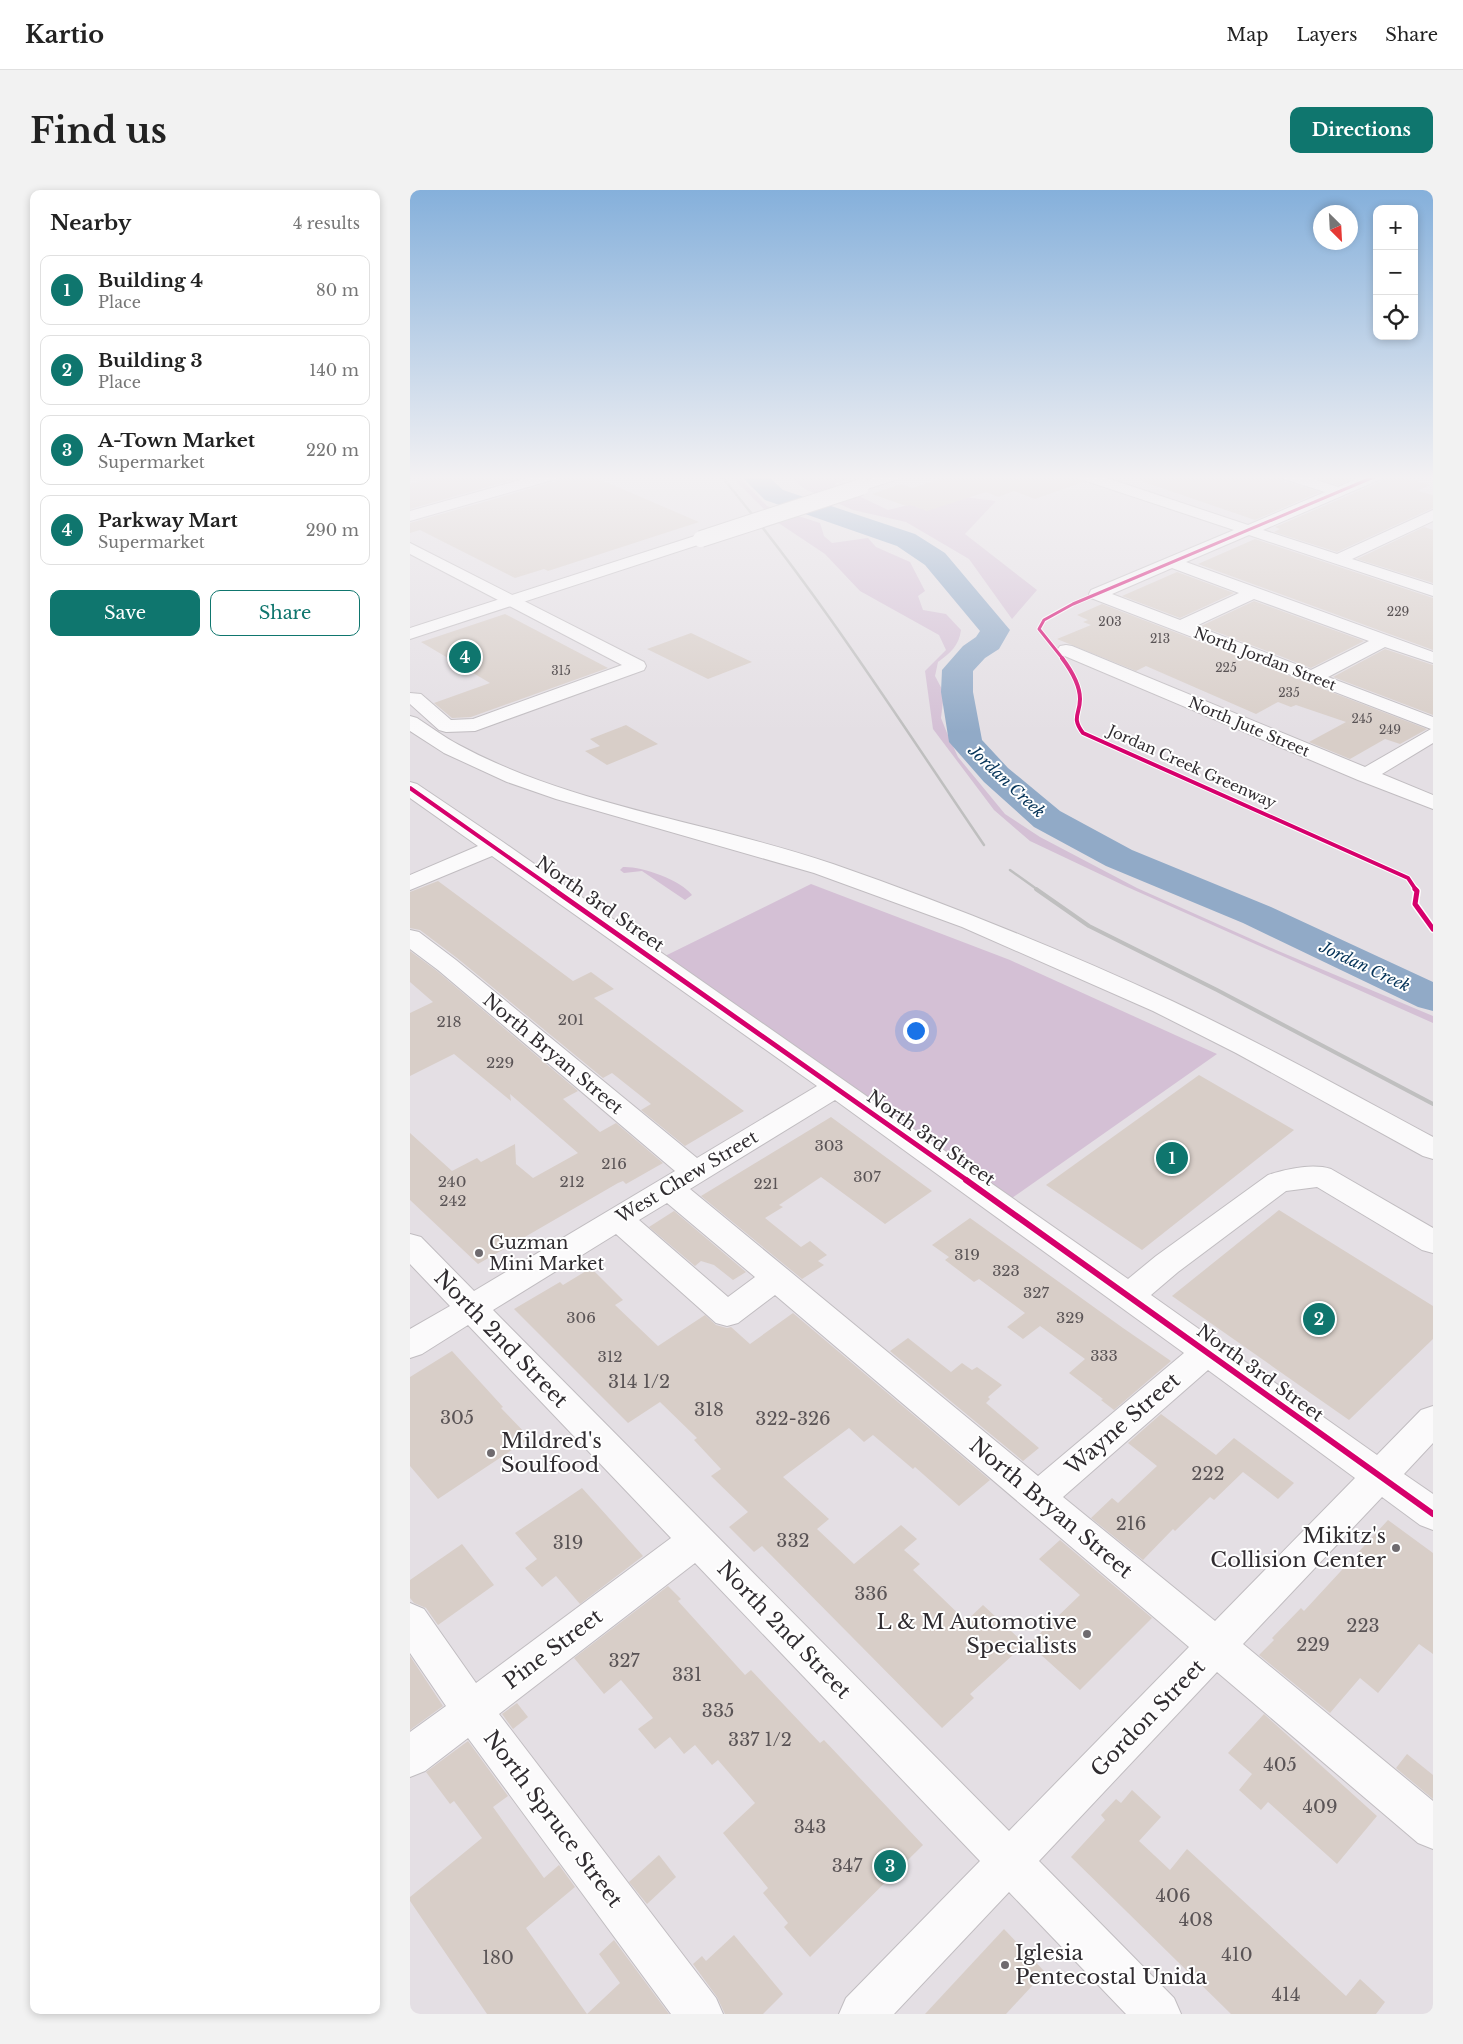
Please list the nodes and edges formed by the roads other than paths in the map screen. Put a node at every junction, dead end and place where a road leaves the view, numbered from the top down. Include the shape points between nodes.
1 (435, 561) edge
2 (634, 561) edge
3 (1177, 561) edge
4 (1340, 561) edge
5 (1172, 563) junction
6 (1433, 571) edge
7 (1408, 583) junction
8 (1433, 591) edge
9 (1253, 593) junction
10 (513, 601) junction
11 (1180, 627) junction
12 (410, 634) edge
13 (1384, 640) junction
14 (1066, 650) dead end
15 (1433, 658) edge
16 (1313, 677) junction
17 (1142, 682) junction
18 (1118, 690) dead end
19 (414, 698) dead end
20 (410, 722) edge
21 (1433, 724) edge
22 (1433, 735) edge
23 (1364, 776) junction
24 (410, 788) edge
25 (1433, 804) edge
26 (495, 847) junction
27 (410, 883) edge
28 (410, 937) edge
29 (836, 1087) junction
30 (1433, 1149) edge
31 (682, 1180) junction
32 (618, 1219) junction
33 (1433, 1242) edge
34 (410, 1245) edge
35 (776, 1278) junction
36 (1129, 1296) junction
37 (471, 1308) junction
38 (410, 1345) edge
39 (1208, 1352) junction
40 (1433, 1420) edge
41 (1379, 1477) junction
42 (1039, 1496) junction
43 (1433, 1514) edge
44 (697, 1540) junction
45 (410, 1621) edge
46 (1216, 1648) junction
47 (472, 1710) junction
48 (410, 1757) edge
49 (1433, 1828) edge
50 (1010, 1862) junction
51 (700, 2014) edge
52 (862, 2014) edge
53 (1158, 2014) edge

1 - 10 street
2 - 10 street, bridge
3 - 5 street
4 - 7 street
5 - 9 street
5 - 11 street, North Jordan Street via 1097,594
6 - 7 street
7 - 8 street
9 - 11 street
9 - 13 street
10 - 12 street
10 - 19 street via 638,666 475,725 446,726
11 - 16 street, North Jordan Street
13 - 15 street
13 - 16 street
14 - 17 street, North Jute Street
16 - 21 street, North Jordan Street
17 - 18 street
17 - 23 street, North Jute Street
20 - 30 street via 450,749 514,778 580,800 822,868 970,922 1162,1006
22 - 23 street
23 - 25 street, North Jute Street
24 - 26 street, North 3rd Street
26 - 27 street
26 - 29 street, North 3rd Street
28 - 31 street, North Bryan Street via 447,965
29 - 31 street, West Chew Street
29 - 36 street, North 3rd Street
31 - 32 street, West Chew Street
31 - 35 street, North Bryan Street
32 - 35 street via 727,1314
32 - 37 street, West Chew Street
33 - 36 street via 1321,1176 1278,1182
34 - 37 street, North 2nd Street
35 - 42 street, North Bryan Street
36 - 39 street, North 3rd Street
37 - 38 street, West Chew Street
37 - 44 street, North 2nd Street
39 - 41 street, North 3rd Street
39 - 42 street, Wayne Street
40 - 41 street, Gordon Street
41 - 43 street, North 3rd Street
41 - 46 street, Gordon Street
42 - 46 street, North Bryan Street
44 - 47 street, Pine Street
44 - 50 street, North 2nd Street
45 - 47 street, North Spruce Street
46 - 49 street, North Bryan Street
46 - 50 street, Gordon Street
47 - 48 street, Pine Street
47 - 51 street, North Spruce Street
50 - 52 street, Gordon Street
50 - 53 street, North 2nd Street

